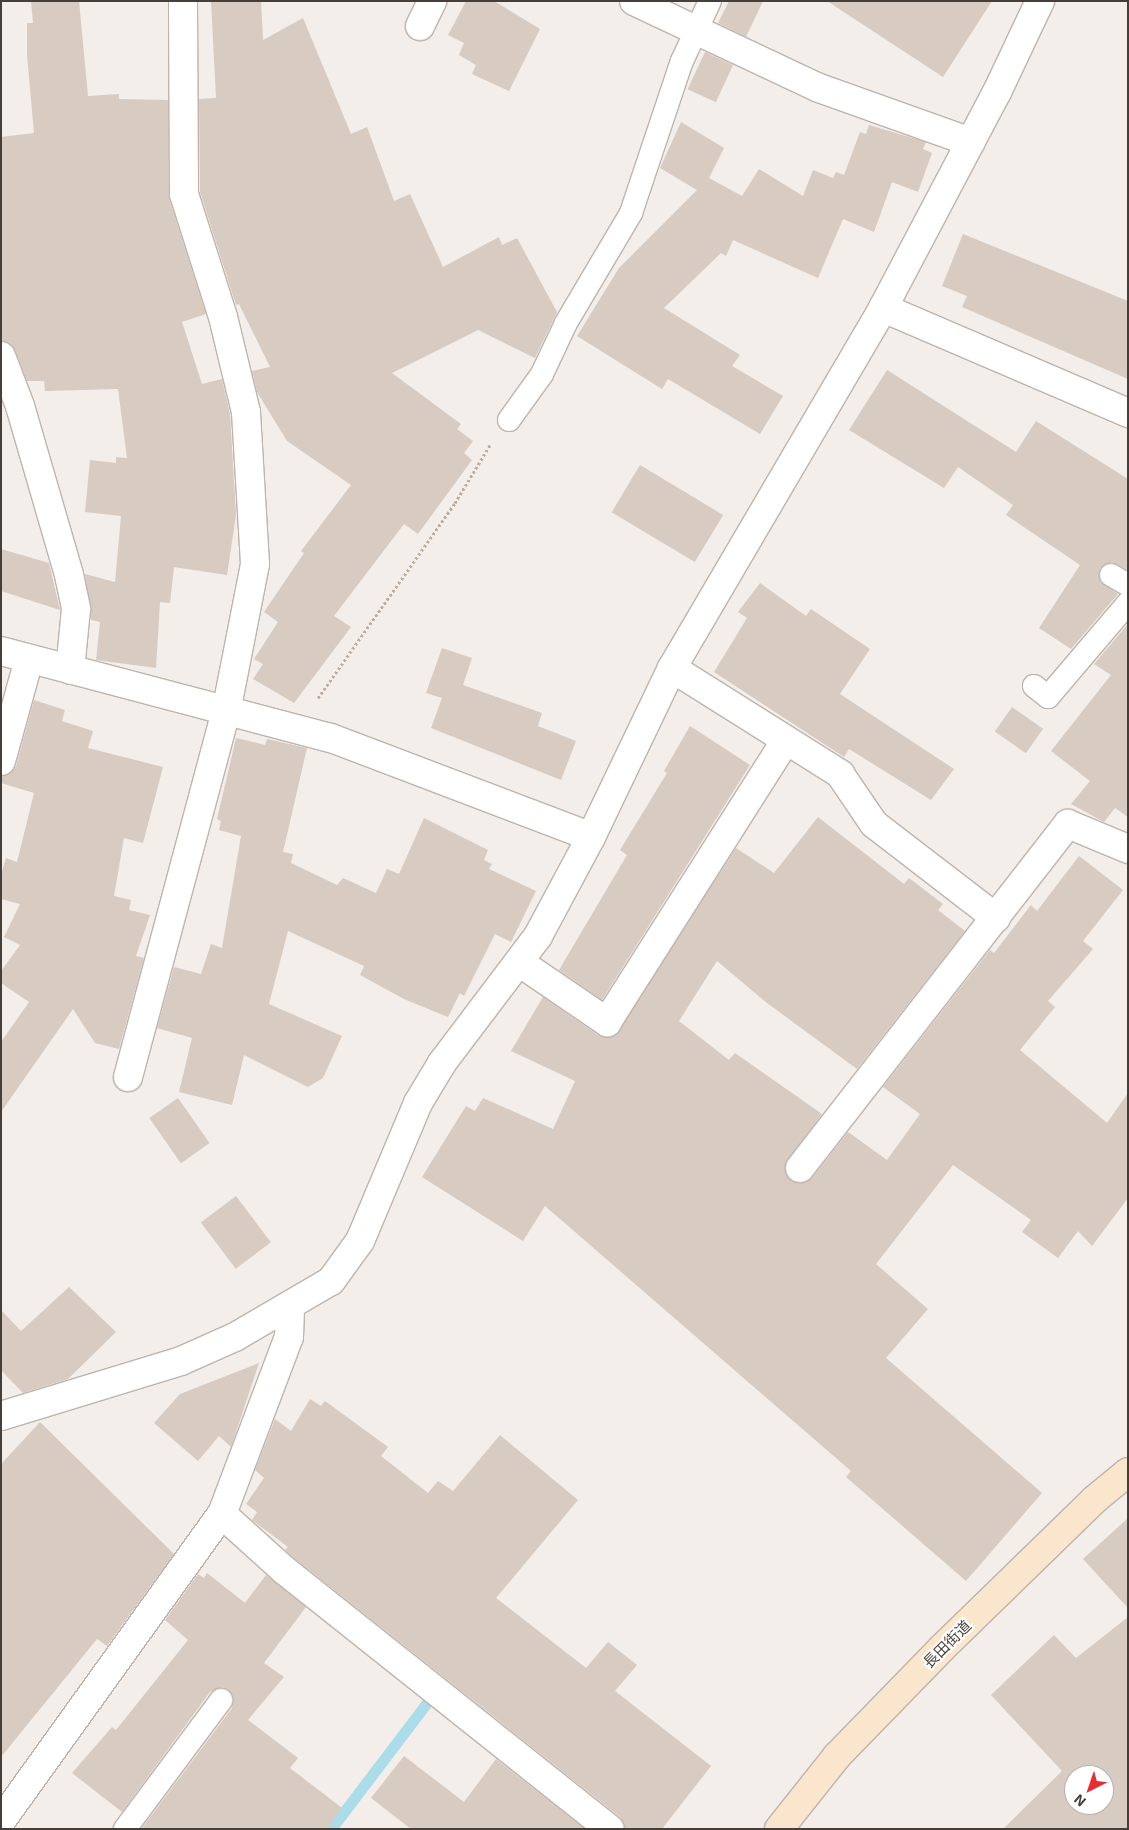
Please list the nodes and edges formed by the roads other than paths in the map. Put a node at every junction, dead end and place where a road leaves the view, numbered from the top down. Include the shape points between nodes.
1 (184, 1) edge
2 (432, 1) edge
3 (634, 1) edge
4 (710, 1) edge
5 (1040, 1) edge
6 (420, 26) dead end
7 (696, 30) junction
8 (971, 142) junction
9 (883, 308) junction
10 (1, 356) edge
11 (1128, 413) edge
12 (510, 420) dead end
13 (1128, 603) edge
14 (1, 651) edge
15 (30, 658) junction
16 (672, 668) junction
17 (70, 670) junction
18 (1034, 686) dead end
19 (226, 712) junction
20 (786, 740) junction
21 (1, 761) edge
22 (591, 837) junction
23 (1128, 849) edge
24 (996, 918) junction
25 (519, 962) junction
26 (128, 1077) dead end
27 (800, 1168) dead end
28 (290, 1307) junction
29 (8, 1407) edge
30 (1128, 1472) edge
31 (222, 1514) junction
32 (221, 1700) dead end
33 (1, 1821) edge
34 (125, 1829) edge
35 (610, 1829) edge
36 (779, 1829) edge

1 - 19 street via 184,194 228,336 246,412 252,473 255,564
2 - 6 street
3 - 7 street
4 - 7 lane
5 - 8 street
7 - 8 street via 819,88
7 - 12 lane via 631,213 566,323 542,374
8 - 9 street
9 - 11 street
9 - 16 street
10 - 17 street via 20,406 69,575 76,608
13 - 18 lane via 1048,697
14 - 15 street
15 - 17 street
15 - 21 street
16 - 20 street
16 - 22 street
17 - 19 street
19 - 22 street via 297,728
19 - 26 street
20 - 24 street via 840,774 874,824
20 - 25 street via 608,1022
22 - 25 street via 538,936
23 - 24 street via 1068,824
24 - 27 street
25 - 28 street via 442,1062 418,1103 360,1241 331,1281
28 - 29 street via 181,1361
28 - 31 street via 289,1337
30 - 36 main road, 長田街道 via 1094,1500 941,1649 837,1756
31 - 33 street
31 - 35 street via 284,1570
32 - 34 lane

